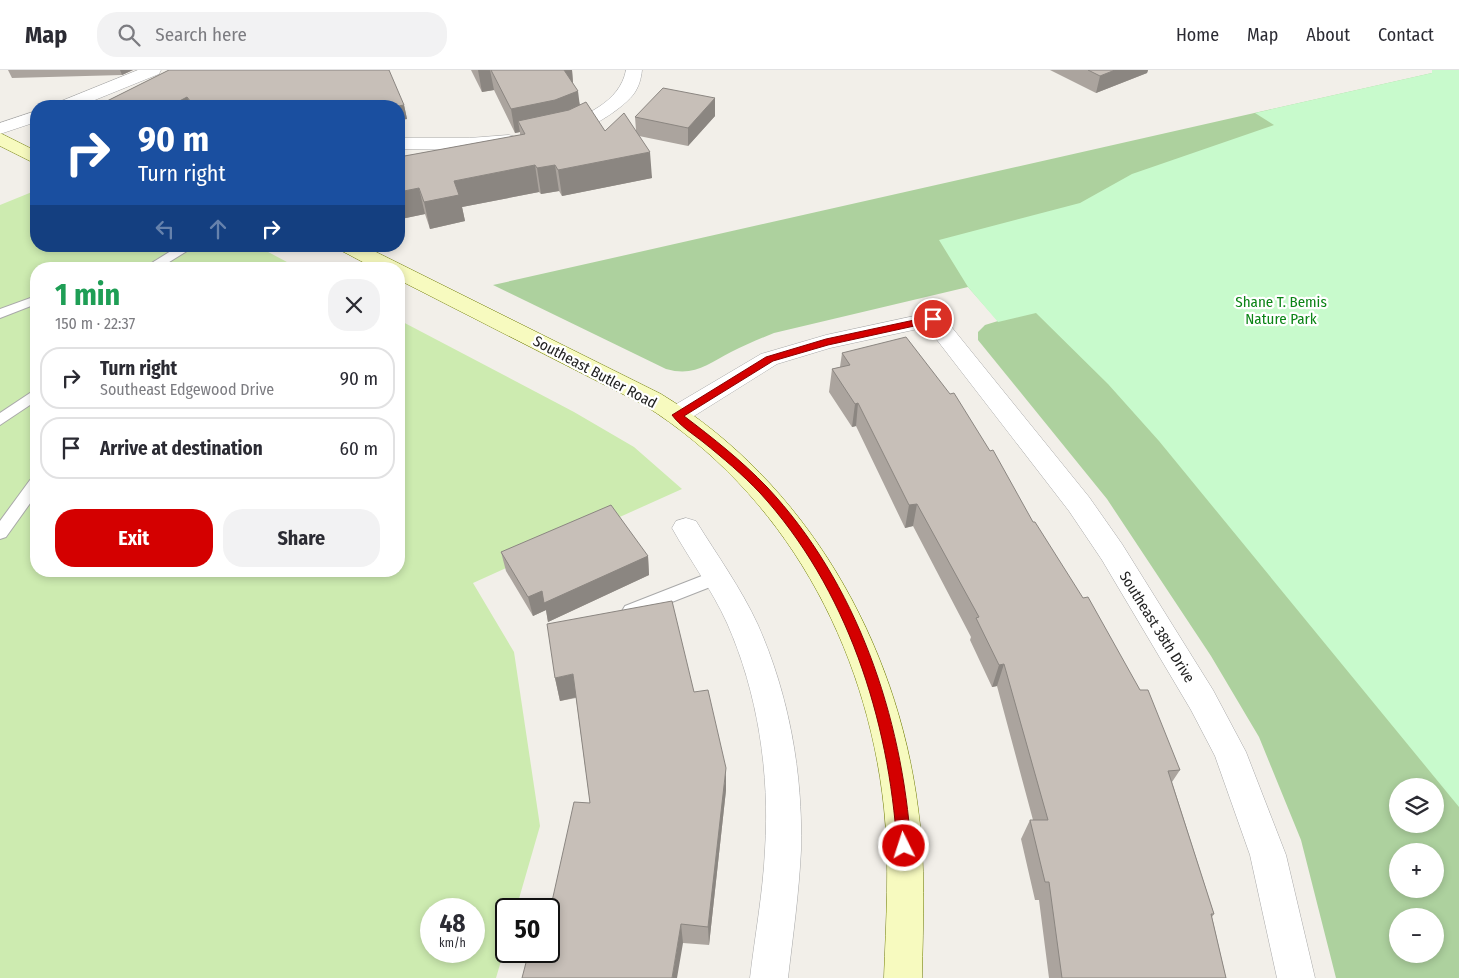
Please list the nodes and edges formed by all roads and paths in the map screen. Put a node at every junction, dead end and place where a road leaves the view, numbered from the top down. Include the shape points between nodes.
1 (153, 70) edge
2 (634, 70) edge
3 (80, 100) edge
4 (30, 118) edge
5 (0, 129) edge
6 (546, 134) edge
7 (0, 139) edge
8 (526, 139) edge
9 (405, 144) edge
10 (30, 155) edge
11 (178, 252) edge
12 (359, 252) edge
13 (160, 262) edge
14 (379, 262) edge
15 (405, 275) edge
16 (30, 302) edge
17 (0, 314) edge
18 (30, 398) edge
19 (677, 415) junction
20 (0, 420) edge
21 (30, 492) edge
22 (686, 528) dead end
23 (1, 529) edge
24 (716, 577) junction
25 (631, 611) edge
26 (769, 978) edge
27 (903, 978) edge
28 (1296, 978) edge

1 - 3 street
2 - 6 street via 629,87 603,112 583,123
4 - 5 street
7 - 10 main road
8 - 9 street via 469,144
11 - 13 lane
12 - 14 main road
15 - 19 main road, Southeast Butler Road
16 - 17 lane
18 - 20 lane
19 - 27 main road, Southeast Butler Road via 764,490 791,524 826,575 862,650 891,743 901,806 906,865
19 - 28 street, Southeast 38th Drive via 769,359 826,342 933,319 1079,504 1202,700 1230,752 1268,855
21 - 23 lane
22 - 24 street
24 - 25 lane
24 - 26 street via 742,624 761,673 776,735 784,808 782,863

